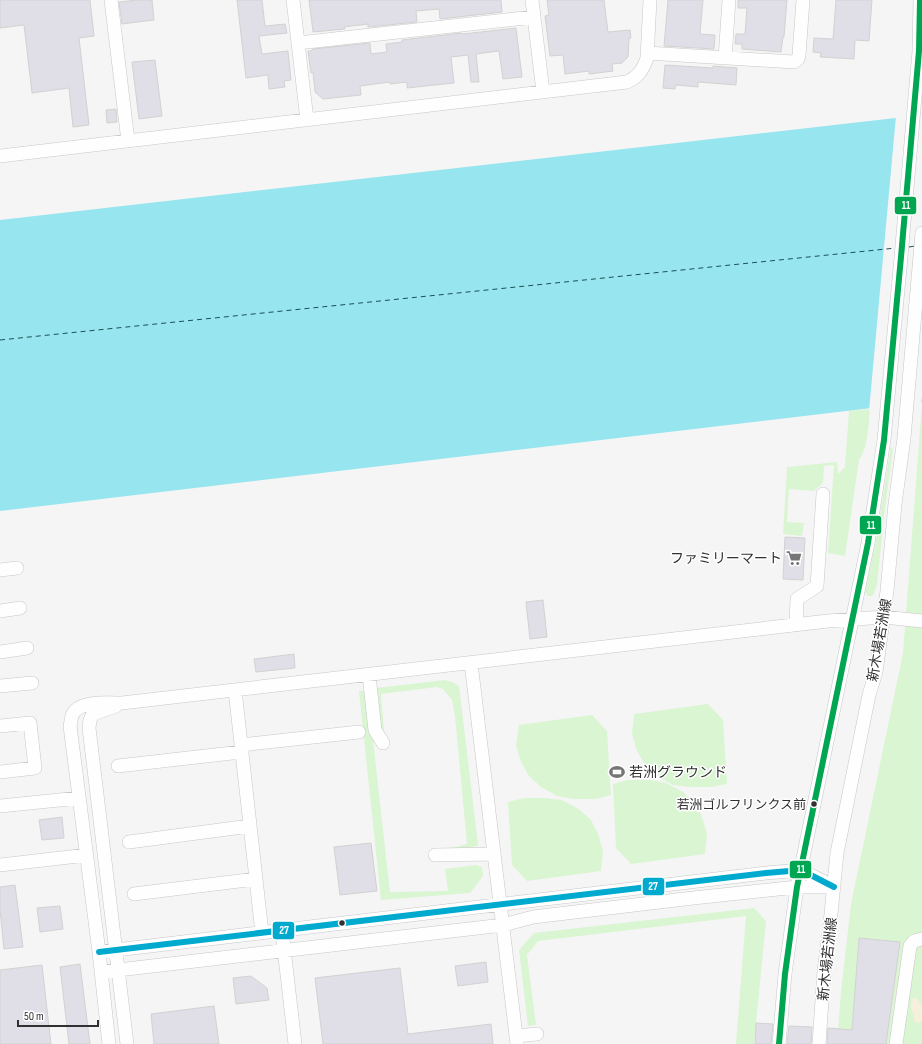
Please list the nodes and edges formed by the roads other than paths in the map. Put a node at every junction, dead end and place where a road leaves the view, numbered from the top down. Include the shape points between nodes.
1 (110, 0) edge
2 (293, 0) edge
3 (532, 0) edge
4 (650, 0) edge
5 (729, 0) edge
6 (803, 0) edge
7 (920, 0) edge
8 (534, 17) junction
9 (298, 43) junction
10 (647, 53) junction
11 (725, 58) junction
12 (543, 92) junction
13 (307, 120) junction
14 (128, 141) junction
15 (0, 156) edge
16 (922, 233) edge
17 (823, 494) dead end
18 (18, 568) dead end
19 (0, 570) edge
20 (20, 608) dead end
21 (0, 611) edge
22 (884, 617) junction
23 (852, 619) junction
24 (922, 621) edge
25 (796, 625) junction
26 (27, 648) dead end
27 (0, 652) edge
28 (471, 663) junction
29 (370, 675) junction
30 (32, 682) dead end
31 (0, 686) edge
32 (235, 690) junction
33 (122, 704) junction
34 (0, 726) edge
35 (360, 732) dead end
36 (383, 743) dead end
37 (241, 748) junction
38 (118, 766) dead end
39 (0, 772) edge
40 (79, 798) junction
41 (0, 806) edge
42 (250, 826) junction
43 (129, 842) dead end
44 (494, 854) junction
45 (87, 855) junction
46 (435, 855) dead end
47 (0, 865) edge
48 (801, 870) junction
49 (256, 879) junction
50 (834, 887) junction
51 (797, 888) junction
52 (134, 894) dead end
53 (500, 904) junction
54 (503, 925) junction
55 (282, 931) junction
56 (262, 933) junction
57 (922, 939) edge
58 (116, 950) junction
59 (284, 950) junction
60 (99, 952) junction
61 (119, 970) junction
62 (101, 972) junction
63 (537, 1034) dead end
64 (517, 1040) edge
65 (109, 1044) edge
66 (127, 1044) edge
67 (295, 1044) edge
68 (779, 1044) edge
69 (819, 1044) edge
70 (896, 1044) edge

1 - 14 street
2 - 9 street
3 - 8 street
4 - 10 street
5 - 11 street
6 - 11 street via 799,55 794,62
7 - 23 street, 新木場若洲線 via 919,51 884,440 868,543
8 - 9 street
8 - 12 street
9 - 13 street
10 - 11 street
10 - 12 street via 641,72 627,82
12 - 13 street
13 - 14 street
14 - 15 street
16 - 22 street, 新木場若洲線 via 904,438
17 - 25 street via 817,586 797,599
18 - 19 street
20 - 21 street
22 - 23 street
22 - 24 street
22 - 50 street, 新木場若洲線 via 876,672 837,853
23 - 25 street
23 - 48 street, 新木場若洲線
25 - 28 street
26 - 27 street
28 - 29 street
28 - 44 street
29 - 32 street
29 - 36 street via 375,730
30 - 31 street
32 - 33 street
32 - 37 street
33 - 40 street via 89,704 78,708 72,715 70,726
33 - 58 street via 93,714 89,728
34 - 39 street via 30,723 35,768
35 - 37 street
37 - 38 street
37 - 42 street
40 - 41 street
40 - 45 street
42 - 43 street
42 - 49 street
44 - 46 street
44 - 53 street
45 - 47 street
45 - 60 street
48 - 50 street
48 - 51 street, 新木場若洲線
48 - 53 street
49 - 52 street
49 - 56 street
50 - 51 street
50 - 69 street, 新木場若洲線
51 - 54 street via 533,917
51 - 68 street, 新木場若洲線 via 785,974
53 - 54 street
53 - 55 street
54 - 59 street
54 - 64 street
55 - 56 street
55 - 59 street
56 - 58 street
57 - 70 street via 914,941 910,946
58 - 60 street
58 - 61 street
59 - 61 street
59 - 67 street
60 - 62 street
61 - 62 street
61 - 66 street
62 - 65 street
63 - 64 street

